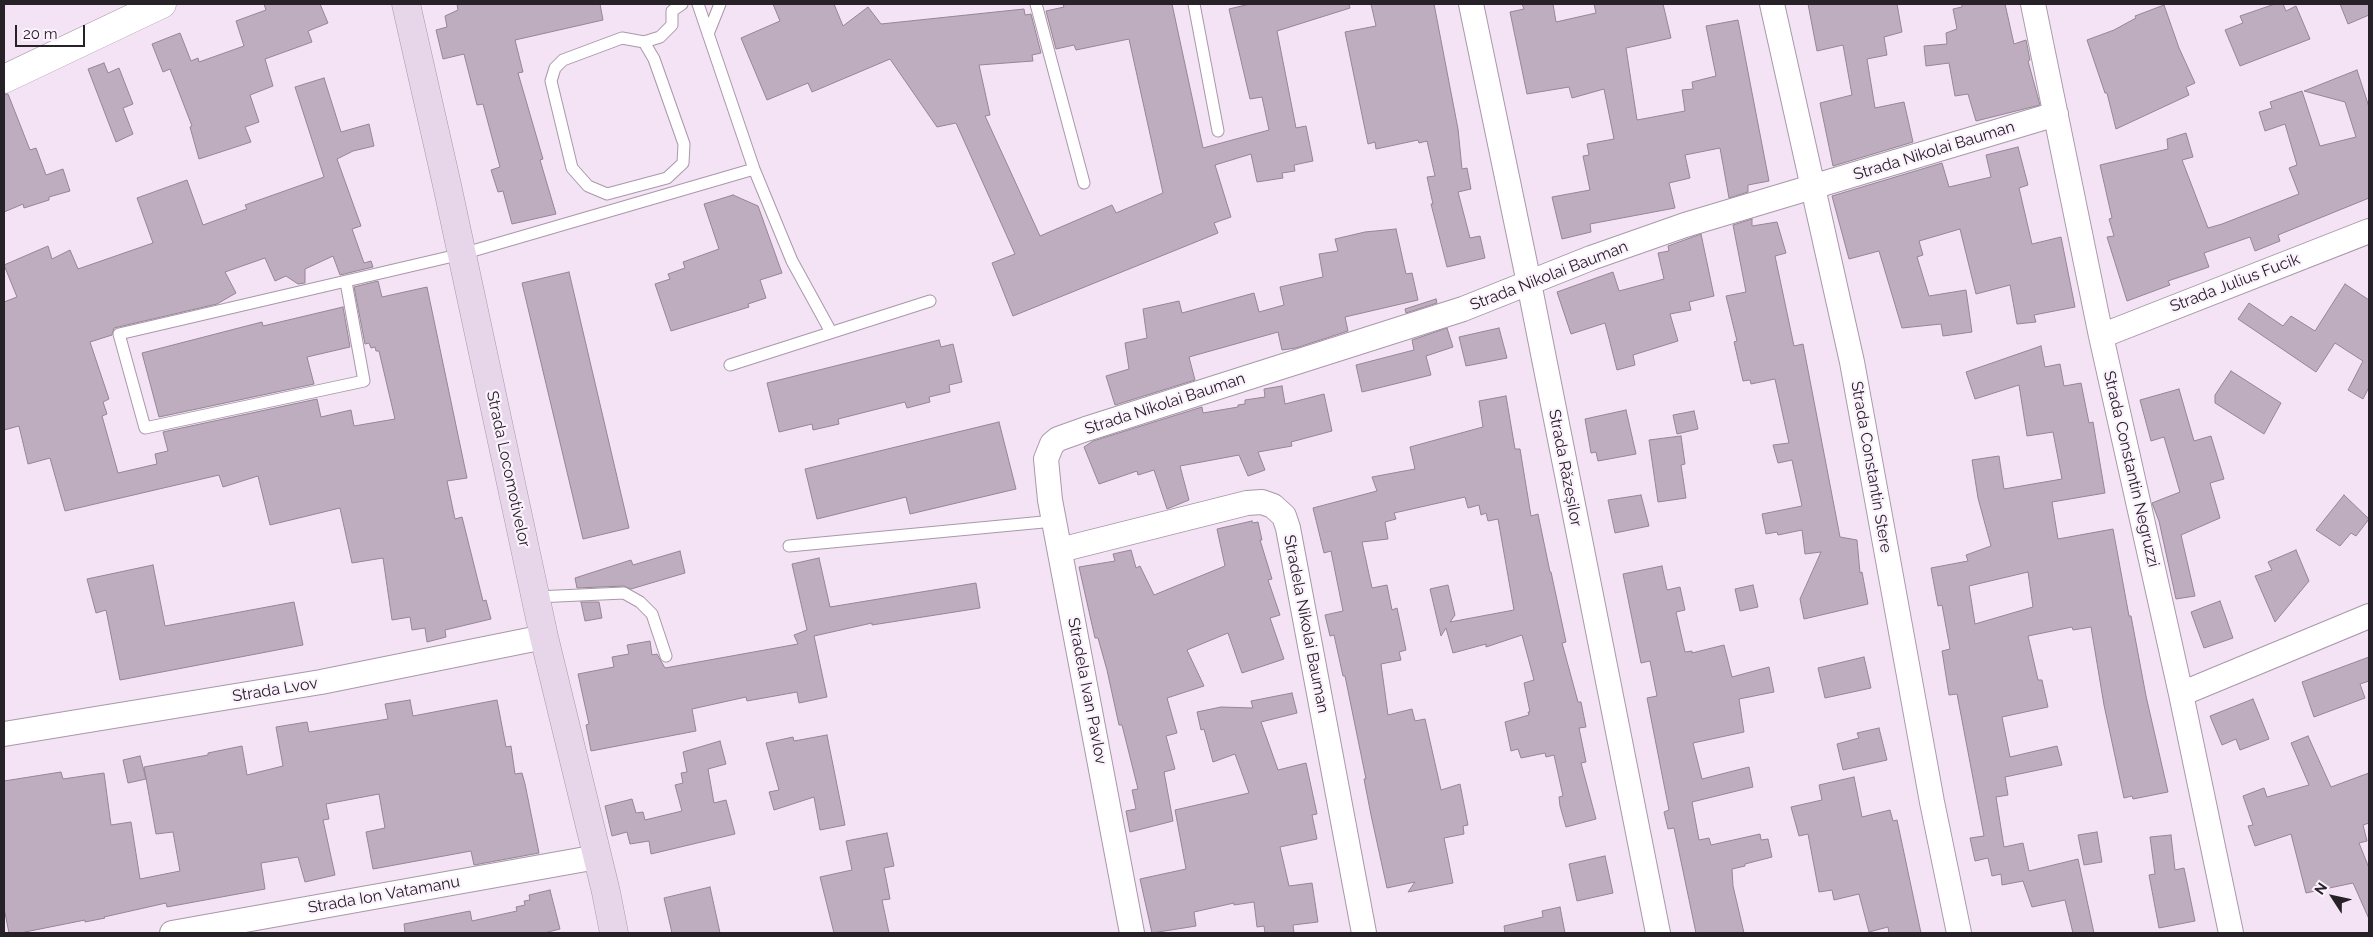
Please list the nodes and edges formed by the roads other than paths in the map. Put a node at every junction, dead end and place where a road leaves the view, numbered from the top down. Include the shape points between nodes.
1 (162, 4) edge
2 (406, 4) edge
3 (682, 4) edge
4 (698, 4) edge
5 (720, 4) edge
6 (1036, 4) edge
7 (1194, 4) edge
8 (1471, 4) edge
9 (1772, 4) edge
10 (2033, 4) edge
11 (708, 34) junction
12 (644, 42) junction
13 (4, 79) edge
14 (2056, 114) junction
15 (1218, 131) dead end
16 (754, 169) junction
17 (1084, 183) dead end
18 (1813, 188) junction
19 (2369, 231) edge
20 (462, 254) junction
21 (346, 282) junction
22 (1529, 283) junction
23 (930, 301) dead end
24 (831, 332) junction
25 (2101, 336) junction
26 (730, 365) dead end
27 (1048, 450) joint
28 (1054, 521) junction
29 (789, 546) dead end
30 (1060, 550) junction
31 (536, 597) junction
32 (2369, 616) edge
33 (544, 637) junction
34 (666, 656) dead end
35 (2181, 694) junction
36 (4, 734) edge
37 (597, 857) junction
38 (172, 933) edge
39 (614, 933) edge
40 (1132, 933) edge
41 (1364, 933) edge
42 (1658, 933) edge
43 (1959, 933) edge
44 (2230, 933) edge

1 - 13 street
2 - 20 main road, Strada Locomotivelor
3 - 12 lane via 672,11 672,25 660,37
4 - 11 lane
5 - 11 lane
6 - 17 lane
7 - 15 lane
8 - 22 street, Strada Răzeșilor
9 - 18 street, Strada Constantin Stere
10 - 14 street, Strada Constantin Negruzzi
11 - 16 lane
12 - 12 lane via 654,59 684,144 682,163 667,178 607,194 588,186 572,168 551,81 555,68 563,60 622,38
14 - 18 street, Strada Nikolai Bauman
14 - 25 street, Strada Constantin Negruzzi
16 - 20 lane
16 - 24 lane via 792,261
18 - 22 street, Strada Nikolai Bauman via 1685,225
18 - 43 street, Strada Constantin Stere via 1852,362 1930,792
19 - 25 street, Strada Julius Fucik
20 - 21 lane
20 - 31 main road, Strada Locomotivelor
21 - 21 lane via 364,381 145,428 119,334
22 - 27 street, Strada Nikolai Bauman via 1463,309 1086,429 1058,439
22 - 42 street, Strada Răzeșilor
23 - 24 lane
24 - 26 lane
25 - 35 street, Strada Constantin Negruzzi
27 - 28 street, Stradela Ivan Pavlov via 1045,468
28 - 29 lane
28 - 30 street, Stradela Ivan Pavlov
30 - 40 street, Stradela Ivan Pavlov
30 - 41 street, Stradela Nikolai Bauman via 1247,503 1268,504 1284,516
31 - 33 main road, Strada Locomotivelor
31 - 34 lane via 624,593 652,614
32 - 35 street
33 - 36 street, Strada Lvov via 321,682
33 - 37 main road, Strada Locomotivelor
35 - 44 street, Strada Constantin Negruzzi
37 - 38 street, Strada Ion Vatamanu
37 - 39 main road, Strada Locomotivelor

